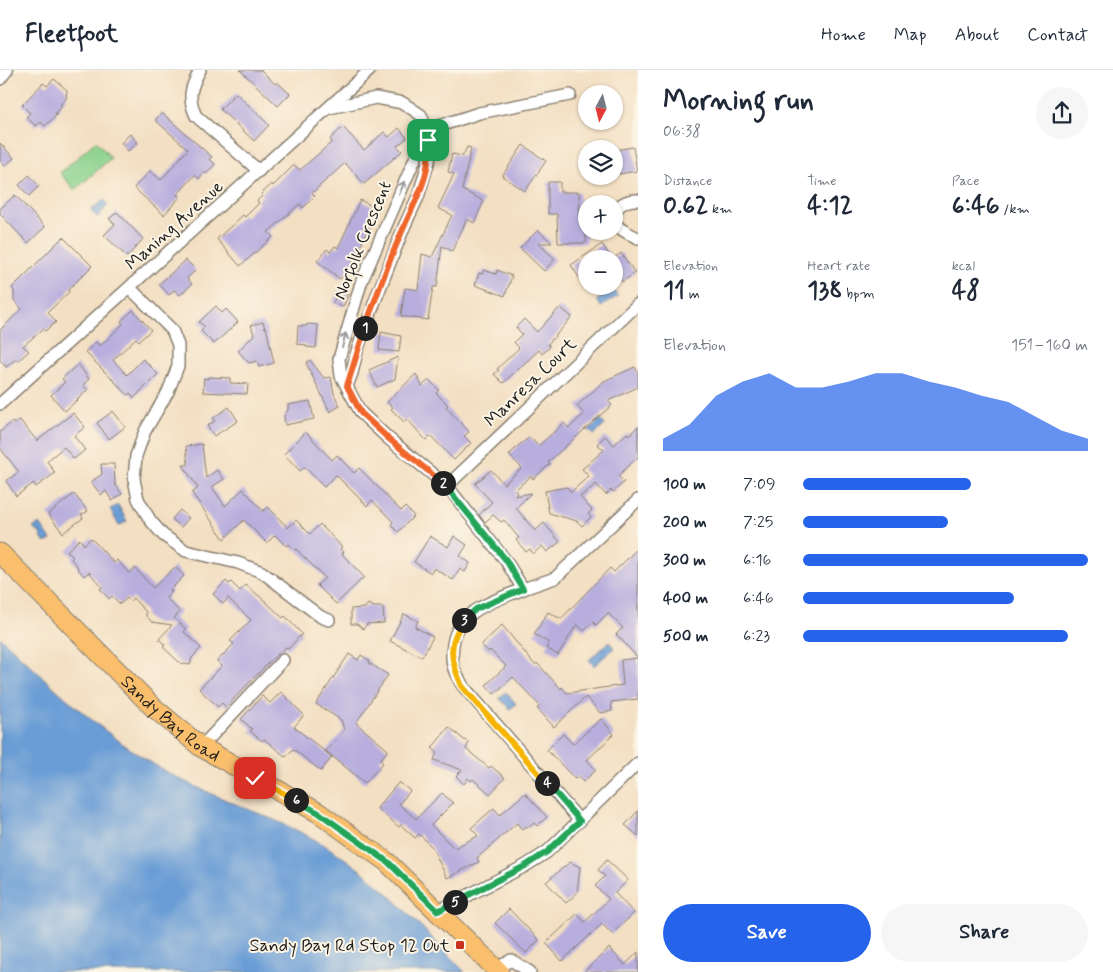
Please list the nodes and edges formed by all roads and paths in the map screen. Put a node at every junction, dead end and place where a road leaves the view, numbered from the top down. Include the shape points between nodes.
1 (7, 70) edge
2 (200, 70) edge
3 (370, 70) edge
4 (0, 79) edge
5 (570, 95) dead end
6 (328, 108) junction
7 (428, 135) junction
8 (259, 171) junction
9 (638, 200) edge
10 (638, 238) edge
11 (130, 288) junction
12 (638, 304) edge
13 (347, 386) junction
14 (0, 404) edge
15 (447, 486) junction
16 (638, 500) edge
17 (0, 553) edge
18 (523, 589) junction
19 (329, 620) dead end
20 (283, 660) dead end
21 (201, 747) junction
22 (638, 763) edge
23 (580, 821) junction
24 (438, 911) junction
25 (498, 970) edge
26 (530, 972) edge

1 - 4 street
2 - 8 street via 191,86 190,104 196,116
3 - 6 street, Maning Avenue
5 - 7 street via 479,113
6 - 7 street via 376,98 403,103 421,115
6 - 8 street, Maning Avenue
7 - 13 street, Norfolk Crescent via 430,157 424,182 356,351
13 -> 7 street, Norfolk Crescent via 341,376 339,359 360,283
8 - 11 street, Maning Avenue
9 - 10 street via 620,204 615,216 617,225
11 - 14 street, Maning Avenue
11 - 19 street via 172,330 178,345 178,366 136,456 134,479 138,499 150,520 163,535 186,551 262,572
12 - 15 street, Manresa Court
13 - 15 street, Norfolk Crescent via 361,413
15 - 18 street, Norfolk Crescent via 506,560
16 - 18 street via 555,578
17 - 21 main road, Sandy Bay Road via 153,707
18 - 23 street via 476,609 463,621 454,636 454,668 462,686
20 - 21 street
21 - 24 main road, Sandy Bay Road via 319,813 388,862
22 - 23 street
23 - 24 street via 547,852 525,866
24 - 25 main road, Sandy Bay Road
25 - 26 street via 511,960

